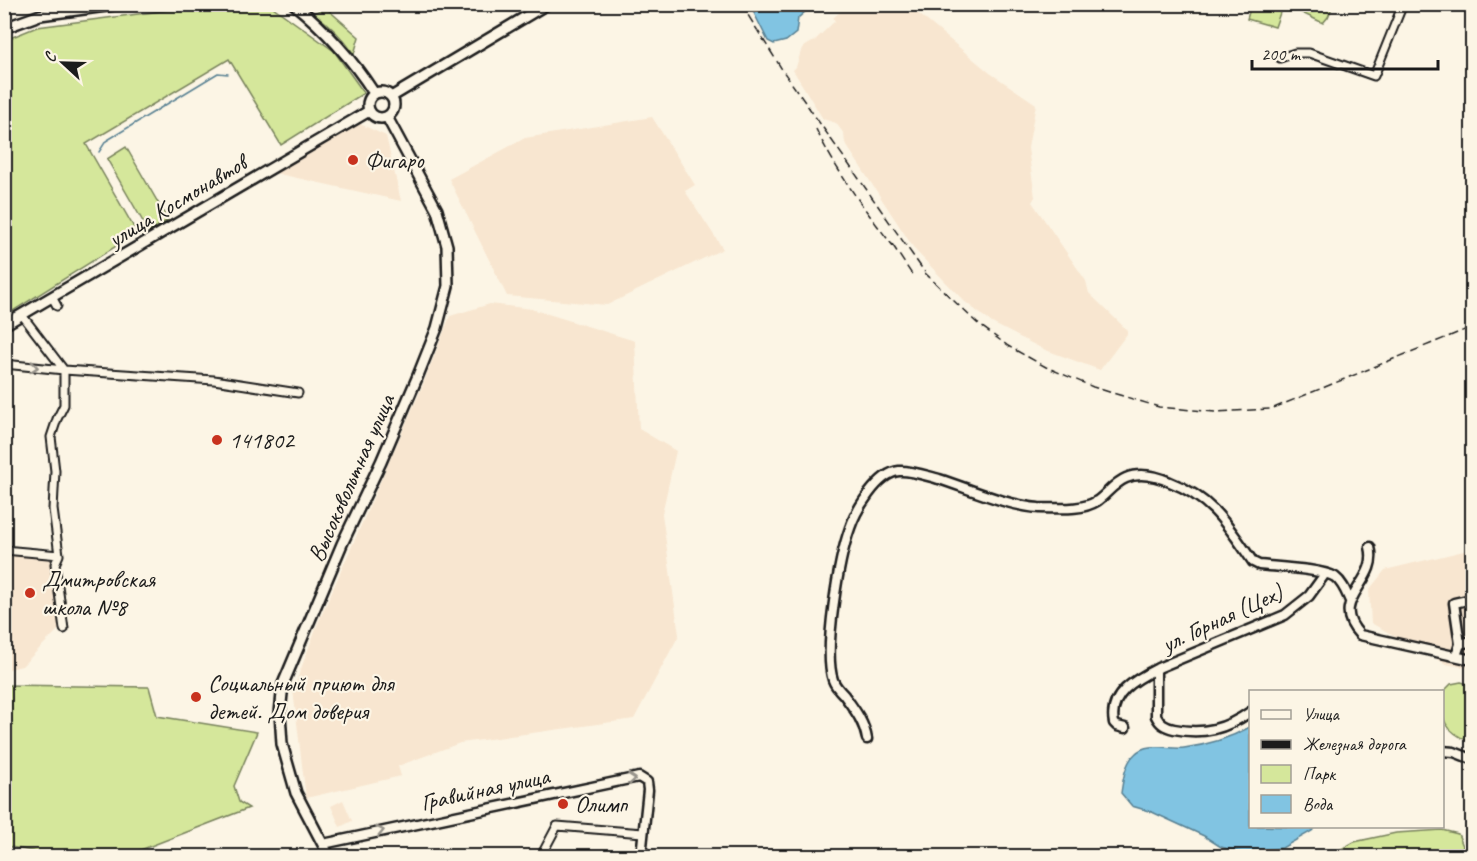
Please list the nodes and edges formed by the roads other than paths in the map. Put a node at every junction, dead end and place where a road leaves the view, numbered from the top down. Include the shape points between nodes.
1 (121, 4) edge
2 (294, 4) edge
3 (547, 4) edge
4 (1403, 4) edge
5 (4, 28) edge
6 (1280, 58) dead end
7 (374, 93) junction
8 (391, 97) junction
9 (369, 111) junction
10 (387, 117) junction
11 (52, 297) junction
12 (57, 306) dead end
13 (22, 315) junction
14 (4, 325) edge
15 (4, 364) edge
16 (64, 370) junction
17 (298, 393) dead end
18 (1370, 547) dead end
19 (4, 550) edge
20 (59, 555) junction
21 (1325, 574) junction
22 (1473, 599) edge
23 (1350, 601) junction
24 (64, 629) dead end
25 (1473, 641) edge
26 (1460, 644) junction
27 (1456, 656) junction
28 (1473, 660) edge
29 (1158, 668) junction
30 (1249, 713) edge
31 (1125, 728) dead end
32 (867, 739) dead end
33 (1444, 751) edge
34 (1473, 759) edge
35 (643, 832) junction
36 (323, 844) junction
37 (329, 856) edge
38 (541, 856) edge
39 (641, 856) edge

1 - 5 main road via 40,15
2 - 7 main road via 339,45
3 - 8 main road
4 - 6 street via 1374,76 1309,53
7 - 8 main road
7 - 9 main road via 368,101
8 - 10 main road via 394,108
9 - 10 main road via 377,118
9 - 11 main road, улица Космонавтов
10 - 36 main road, Высоковольтная улица via 437,210 447,246 448,286 417,378 283,684 282,744 297,793
11 - 12 street
11 - 13 main road, улица Космонавтов
13 - 14 main road, улица Космонавтов
13 - 16 street
15 -> 16 street
16 - 17 street via 214,380
16 - 20 street via 64,405 51,437
18 - 23 street via 1371,567
19 - 20 street
20 - 24 street via 55,564
21 - 23 street via 1344,587
21 - 29 street, ул. Горная (Цех) via 1309,596 1285,615
21 - 32 street, ул. Горная (Цех) via 1253,562 1225,522 1202,498 1156,477 1136,475 1124,479 1097,501 1083,507 1062,508 1030,507 923,474 889,474 872,490 849,529 831,620 829,647 834,682 864,726
22 - 26 street via 1454,603
23 - 27 street via 1351,625 1360,635
25 - 26 street
26 - 27 street
27 - 28 street
29 - 30 street, ул. Горная (Цех) via 1156,716 1166,727 1194,733 1218,729
29 - 31 street, ул. Горная (Цех) via 1136,680 1117,699 1113,723
33 - 34 street
36 -> 35 street, Гравийная улица via 633,778 647,782
35 - 38 street via 557,826
35 - 39 street
36 - 37 main road, Высоковольтная улица

